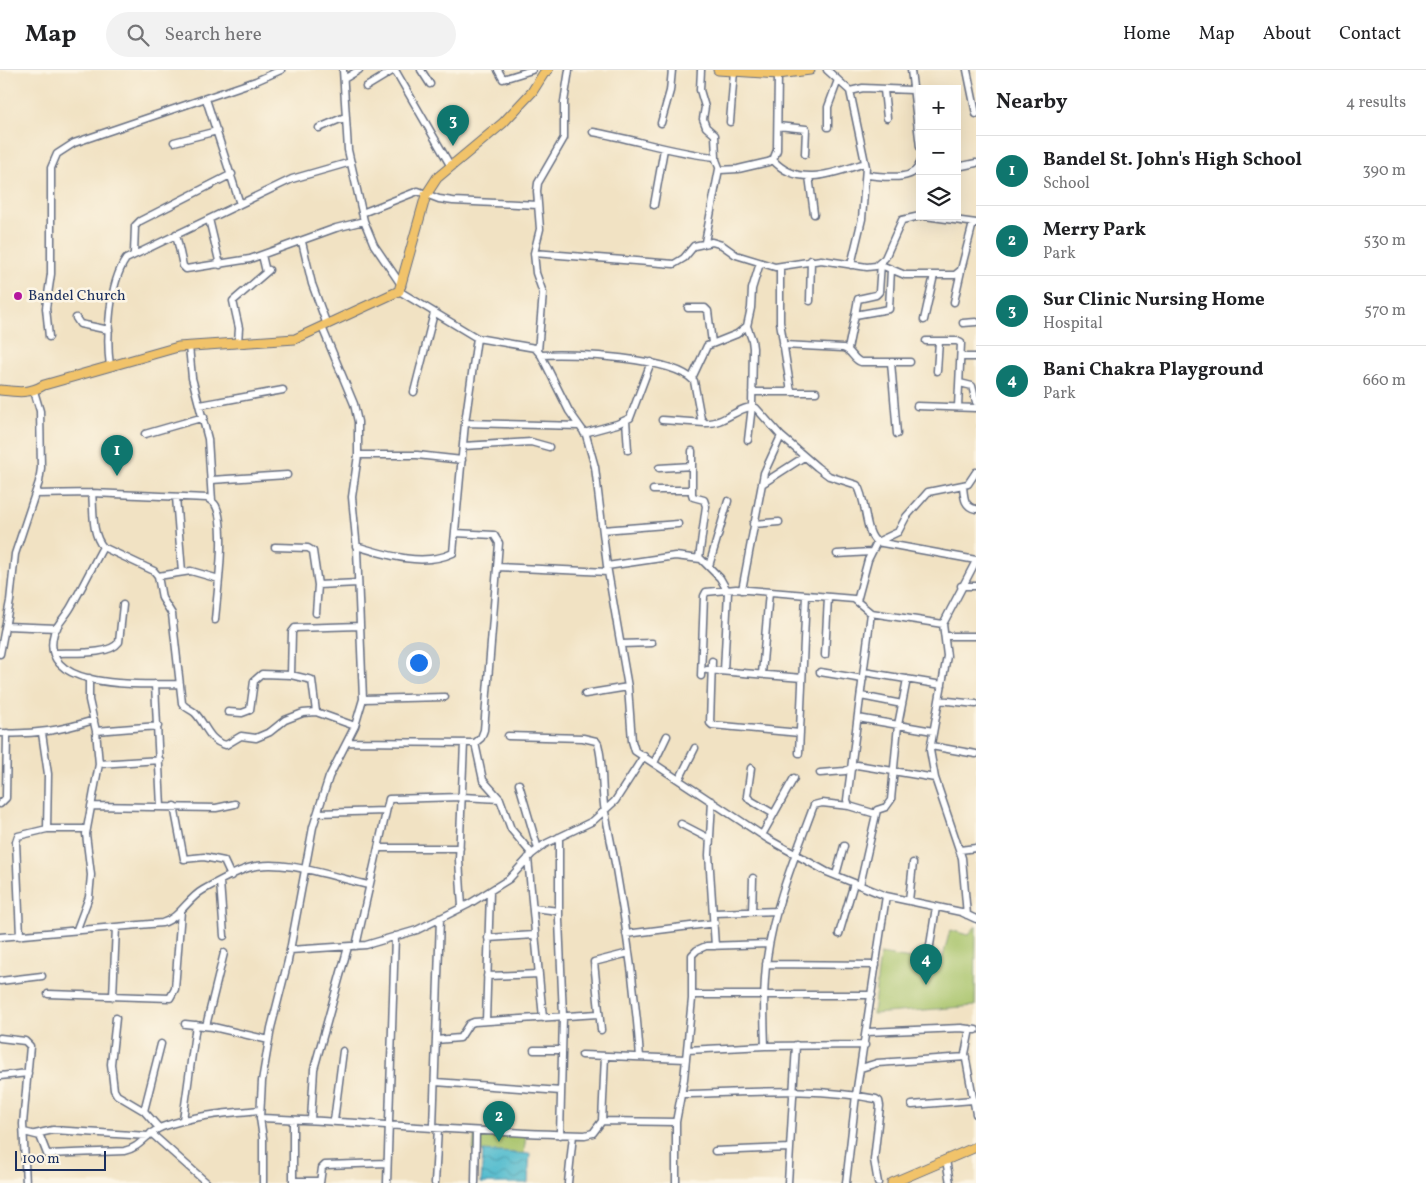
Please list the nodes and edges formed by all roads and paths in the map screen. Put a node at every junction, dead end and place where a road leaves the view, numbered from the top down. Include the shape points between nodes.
1 (281, 70) edge
2 (343, 70) edge
3 (359, 70) edge
4 (395, 70) edge
5 (421, 70) edge
6 (498, 70) edge
7 (533, 70) edge
8 (569, 70) edge
9 (672, 70) edge
10 (701, 70) edge
11 (718, 70) edge
12 (810, 70) edge
13 (827, 70) edge
14 (911, 70) edge
15 (967, 70) edge
16 (546, 71) edge
17 (734, 71) edge
18 (778, 74) junction
19 (344, 79) junction
20 (838, 80) junction
21 (430, 84) dead end
22 (366, 87) dead end
23 (884, 90) junction
24 (912, 90) junction
25 (850, 91) junction
26 (973, 91) edge
27 (206, 99) junction
28 (976, 114) edge
29 (345, 117) junction
30 (887, 118) dead end
31 (730, 122) dead end
32 (661, 123) dead end
33 (778, 126) junction
34 (828, 127) dead end
35 (319, 128) dead end
36 (918, 130) edge
37 (217, 131) junction
38 (593, 132) dead end
39 (174, 142) dead end
40 (664, 149) junction
41 (805, 154) dead end
42 (716, 158) junction
43 (773, 160) junction
44 (351, 162) junction
45 (865, 163) junction
46 (976, 163) edge
47 (450, 165) junction
48 (961, 166) edge
49 (719, 169) junction
50 (916, 171) edge
51 (232, 174) junction
52 (809, 176) junction
53 (866, 176) junction
54 (426, 195) junction
55 (240, 204) junction
56 (654, 204) dead end
57 (538, 205) junction
58 (362, 213) junction
59 (814, 214) dead end
60 (916, 217) edge
61 (209, 219) junction
62 (953, 220) edge
63 (364, 221) junction
64 (974, 223) edge
65 (176, 234) junction
66 (302, 242) junction
67 (705, 242) junction
68 (134, 253) junction
69 (534, 253) junction
70 (262, 255) junction
71 (810, 260) junction
72 (760, 263) junction
73 (220, 264) junction
74 (881, 264) junction
75 (852, 265) junction
76 (780, 267) junction
77 (891, 269) junction
78 (961, 270) junction
79 (934, 275) junction
80 (400, 289) junction
81 (810, 301) dead end
82 (954, 302) dead end
83 (688, 308) dead end
84 (434, 313) junction
85 (855, 315) junction
86 (76, 318) dead end
87 (924, 320) dead end
88 (976, 322) edge
89 (963, 323) dead end
90 (324, 326) junction
91 (747, 326) junction
92 (109, 330) junction
93 (49, 337) dead end
94 (477, 338) junction
95 (926, 341) dead end
96 (939, 341) junction
97 (238, 343) junction
98 (712, 343) junction
99 (189, 346) junction
100 (783, 346) junction
101 (848, 349) junction
102 (540, 353) junction
103 (976, 356) edge
104 (961, 357) junction
105 (651, 362) junction
106 (891, 362) junction
107 (910, 362) dead end
108 (110, 366) junction
109 (937, 370) dead end
110 (692, 378) junction
111 (960, 383) junction
112 (0, 390) edge
113 (283, 390) dead end
114 (34, 391) junction
115 (414, 392) dead end
116 (752, 392) junction
117 (791, 392) junction
118 (816, 392) dead end
119 (976, 402) edge
120 (200, 405) junction
121 (752, 406) junction
122 (917, 406) dead end
123 (958, 407) junction
124 (976, 408) edge
125 (204, 417) junction
126 (626, 420) junction
127 (662, 420) dead end
128 (465, 423) junction
129 (704, 423) junction
130 (579, 426) junction
131 (584, 433) junction
132 (145, 434) dead end
133 (897, 434) dead end
134 (781, 436) junction
135 (748, 440) dead end
136 (463, 446) junction
137 (549, 447) dead end
138 (628, 450) dead end
139 (692, 450) dead end
140 (358, 455) junction
141 (804, 457) junction
142 (462, 460) junction
143 (692, 466) junction
144 (659, 468) dead end
145 (976, 472) edge
146 (287, 475) dead end
147 (211, 480) junction
148 (762, 484) junction
149 (963, 486) junction
150 (653, 490) dead end
151 (692, 490) junction
152 (92, 493) junction
153 (35, 494) junction
154 (176, 497) junction
155 (728, 501) dead end
156 (212, 502) junction
157 (976, 509) edge
158 (779, 522) dead end
159 (678, 524) dead end
160 (753, 524) junction
161 (603, 530) junction
162 (455, 533) junction
163 (877, 542) junction
164 (356, 546) junction
165 (103, 547) junction
166 (275, 547) dead end
167 (871, 552) junction
168 (837, 554) dead end
169 (699, 558) junction
170 (976, 560) edge
171 (709, 566) junction
172 (497, 567) junction
173 (608, 569) junction
174 (182, 572) junction
175 (158, 576) junction
176 (219, 579) junction
177 (358, 583) junction
178 (318, 585) junction
179 (961, 586) junction
180 (976, 586) edge
181 (727, 589) junction
182 (742, 590) junction
183 (769, 592) junction
184 (806, 595) junction
185 (828, 596) junction
186 (857, 601) junction
187 (123, 605) dead end
188 (316, 613) dead end
189 (872, 613) junction
190 (214, 620) dead end
191 (943, 624) junction
192 (6, 626) junction
193 (360, 626) junction
194 (57, 628) junction
195 (945, 636) junction
196 (976, 636) edge
197 (652, 643) dead end
198 (620, 644) junction
199 (55, 652) junction
200 (0, 654) edge
201 (825, 655) dead end
202 (712, 661) dead end
203 (710, 670) junction
204 (724, 671) junction
205 (820, 672) dead end
206 (762, 674) junction
207 (291, 675) junction
208 (864, 676) junction
209 (89, 678) junction
210 (802, 678) junction
211 (907, 679) junction
212 (155, 684) junction
213 (180, 684) junction
214 (942, 684) junction
215 (628, 687) junction
216 (585, 694) dead end
217 (861, 696) junction
218 (445, 697) dead end
219 (363, 699) junction
220 (939, 700) junction
221 (902, 704) junction
222 (976, 704) edge
223 (228, 712) dead end
224 (316, 712) junction
225 (858, 718) junction
226 (94, 720) junction
227 (898, 725) junction
228 (158, 726) junction
229 (355, 726) junction
230 (933, 730) junction
231 (96, 731) junction
232 (4, 733) edge
233 (42, 733) junction
234 (800, 733) junction
235 (508, 736) dead end
236 (667, 736) dead end
237 (347, 742) junction
238 (475, 742) junction
239 (464, 743) junction
240 (931, 746) junction
241 (695, 748) dead end
242 (799, 753) dead end
243 (976, 754) edge
244 (644, 756) junction
245 (3, 760) edge
246 (160, 760) junction
247 (654, 763) junction
248 (99, 764) junction
249 (852, 767) junction
250 (751, 768) dead end
251 (894, 771) junction
252 (820, 773) dead end
253 (794, 778) dead end
254 (935, 778) junction
255 (679, 780) junction
256 (519, 784) dead end
257 (462, 797) junction
258 (500, 799) junction
259 (712, 801) junction
260 (0, 804) edge
261 (235, 804) dead end
262 (92, 806) junction
263 (174, 806) junction
264 (849, 806) junction
265 (162, 807) junction
266 (605, 810) junction
267 (385, 811) junction
268 (318, 813) junction
269 (774, 814) junction
270 (876, 814) junction
271 (681, 824) dead end
272 (87, 828) junction
273 (47, 829) junction
274 (762, 835) junction
275 (559, 838) junction
276 (710, 839) junction
277 (844, 846) dead end
278 (378, 848) junction
279 (460, 848) junction
280 (976, 848) edge
281 (538, 849) junction
282 (960, 850) junction
283 (796, 854) junction
284 (530, 856) junction
285 (913, 863) dead end
286 (305, 870) junction
287 (836, 875) junction
288 (231, 876) junction
289 (753, 878) dead end
290 (220, 882) junction
291 (857, 884) junction
292 (369, 885) junction
293 (490, 891) junction
294 (886, 896) junction
295 (909, 901) junction
296 (462, 907) junction
297 (936, 907) junction
298 (532, 908) junction
299 (181, 910) junction
300 (559, 911) junction
301 (778, 911) junction
302 (752, 912) junction
303 (714, 913) junction
304 (967, 915) junction
305 (440, 918) junction
306 (976, 919) edge
307 (715, 923) junction
308 (116, 927) junction
309 (77, 929) junction
310 (626, 934) junction
311 (839, 934) dead end
312 (535, 935) junction
313 (20, 936) junction
314 (224, 936) dead end
315 (395, 936) junction
316 (0, 937) edge
317 (488, 938) junction
318 (770, 944) junction
319 (356, 946) junction
320 (715, 946) junction
321 (348, 947) junction
322 (290, 950) junction
323 (224, 953) dead end
324 (629, 953) junction
325 (928, 958) dead end
326 (766, 964) junction
327 (876, 965) junction
328 (539, 974) junction
329 (42, 976) dead end
330 (487, 976) junction
331 (0, 981) edge
332 (48, 994) dead end
333 (692, 995) junction
334 (764, 995) junction
335 (872, 995) junction
336 (113, 997) junction
337 (598, 1014) junction
338 (563, 1016) junction
339 (116, 1018) dead end
340 (542, 1018) junction
341 (486, 1021) junction
342 (184, 1024) dead end
343 (196, 1026) junction
344 (206, 1026) junction
345 (973, 1029) edge
346 (601, 1030) dead end
347 (867, 1032) junction
348 (0, 1038) edge
349 (269, 1040) junction
350 (436, 1040) junction
351 (161, 1044) dead end
352 (796, 1045) junction
353 (865, 1045) junction
354 (765, 1046) junction
355 (534, 1050) dead end
356 (562, 1050) junction
357 (687, 1050) junction
358 (343, 1051) dead end
359 (582, 1055) dead end
360 (605, 1056) junction
361 (640, 1057) junction
362 (966, 1057) junction
363 (686, 1059) junction
364 (860, 1068) junction
365 (28, 1074) junction
366 (0, 1076) edge
367 (435, 1082) junction
368 (561, 1091) junction
369 (794, 1091) junction
370 (681, 1094) junction
371 (856, 1095) junction
372 (973, 1100) junction
373 (912, 1105) dead end
374 (260, 1110) junction
375 (144, 1111) junction
376 (976, 1114) edge
377 (260, 1118) junction
378 (183, 1120) junction
379 (293, 1120) junction
380 (311, 1120) junction
381 (334, 1121) junction
382 (602, 1121) junction
383 (676, 1122) junction
384 (388, 1125) junction
385 (159, 1128) junction
386 (436, 1128) junction
387 (476, 1131) junction
388 (24, 1132) junction
389 (34, 1134) junction
390 (560, 1134) junction
391 (150, 1135) junction
392 (573, 1135) junction
393 (790, 1148) junction
394 (976, 1150) edge
395 (715, 1151) dead end
396 (946, 1160) junction
397 (387, 1163) junction
398 (293, 1182) edge
399 (320, 1182) edge
400 (26, 1183) edge
401 (207, 1183) edge
402 (263, 1183) edge
403 (387, 1183) edge
404 (435, 1183) edge
405 (475, 1183) edge
406 (568, 1183) edge
407 (676, 1183) edge
408 (788, 1183) edge
409 (846, 1183) edge
410 (878, 1183) edge
411 (892, 1183) edge
412 (950, 1183) edge

1 - 27 street
2 - 19 street
3 - 19 street
4 - 22 street
4 - 47 street
5 - 21 street
6 - 7 street via 502,79 508,79
7 - 16 street
8 - 57 street via 564,102 564,138 538,183
9 - 32 street
10 - 42 street via 703,119 715,135
11 - 17 main road
12 - 18 main road
13 - 20 street
14 - 24 street
15 - 26 street
16 - 47 main road via 532,92 503,123
17 - 18 main road
17 - 31 street
18 - 33 street
19 - 29 street
20 - 25 street
20 - 34 street via 828,107
23 - 24 street
23 - 25 street via 863,88
23 - 30 street
24 - 36 street
25 - 45 street
26 - 28 street
27 - 37 street
27 - 93 street via 74,144 53,159 51,274 46,308
29 - 35 street
29 - 44 street
33 - 41 street via 806,129
33 - 43 street via 777,150
37 - 39 street
37 - 51 street
38 - 40 street via 633,139
40 - 42 street
40 - 56 street
42 - 49 street
43 - 49 street via 738,169
43 - 52 street via 786,172
44 - 55 street via 292,179
44 - 58 street
45 - 52 street via 832,174
45 - 53 street
46 - 48 street
47 - 54 main road
49 - 67 street
50 - 53 street via 890,177
51 - 55 street
51 - 68 street via 140,220 135,226
52 - 59 street
53 - 75 street via 862,219
54 - 57 street via 452,201
54 - 58 street via 411,192
54 - 80 main road
55 - 61 street
57 - 69 street via 540,229
58 - 63 street
60 - 74 street via 902,220
61 - 65 street
61 - 73 street
62 - 64 street
63 - 66 street
63 - 80 street
64 - 78 street
65 - 68 street
65 - 73 street via 182,266 186,269
66 - 70 street
66 - 90 street
67 - 69 street via 694,246 674,264
67 - 72 street via 719,244 731,253
68 - 92 street via 122,265 116,282
69 - 102 street via 542,293
70 - 73 street
70 - 97 street via 268,271 233,301 239,328
71 - 75 street
71 - 76 street
71 - 81 street
72 - 76 street
72 - 91 street via 752,289
74 - 75 street via 867,267
74 - 77 street
74 - 85 street via 879,292 858,298
76 - 100 street
77 - 79 street via 905,275
77 - 85 street via 889,309
78 - 79 street via 955,275
78 - 82 street
79 - 87 street
80 - 84 street
80 - 90 main road
83 - 98 street via 708,310
84 - 94 street
84 - 115 street
85 - 101 street
86 - 92 street via 87,327
88 - 89 street
90 - 97 main road via 295,339
90 - 140 street via 354,404 358,422
91 - 98 street
91 - 116 street via 752,340
92 - 108 street
94 - 102 street via 535,348
94 - 128 street
95 - 96 street
96 - 104 street via 960,341
96 - 109 street
97 - 99 main road
98 - 110 street via 705,350
99 - 108 main road
99 - 120 street via 192,378
100 - 101 street
100 - 117 street
101 - 106 street via 857,361
102 - 105 street
102 - 130 street
103 - 104 street
104 - 111 street
105 - 110 street
105 - 126 street via 630,418
106 - 107 street
106 - 133 street
108 - 114 main road via 44,385
110 - 129 street
111 - 119 street via 972,386
111 - 123 street
112 - 114 main road
113 - 120 street
114 - 153 street via 40,412 42,456
116 - 117 street
116 - 121 street
117 - 118 street
120 - 125 street
121 - 129 street via 720,423
121 - 134 street via 761,411
121 - 135 street
122 - 123 street
123 - 124 street
125 - 132 street
125 - 147 street
126 - 131 street
126 - 138 street
127 - 129 street
128 - 130 street
128 - 136 street
130 - 131 street
131 - 161 street via 595,467
134 - 141 street
134 - 148 street via 768,460
136 - 137 street via 531,442
136 - 142 street
139 - 143 street
140 - 142 street via 417,455
140 - 164 street via 352,497
141 - 148 street
141 - 163 street via 829,476 857,485 863,497 870,534
142 - 162 street
143 - 144 street
143 - 151 street
145 - 149 street via 972,481
146 - 147 street
147 - 156 street
148 - 160 street
149 - 157 street via 968,506
149 - 163 street via 928,492 906,517 898,532
150 - 151 street
151 - 169 street via 693,497 704,500 706,506
152 - 153 street
152 - 154 street
152 - 165 street via 96,532
153 - 192 street via 15,554
154 - 156 street via 207,498
154 - 174 street
155 - 171 street
156 - 176 street via 218,515
158 - 160 street
159 - 161 street
160 - 182 street
161 - 173 street
162 - 164 street via 453,553 420,559 392,557
162 - 172 street via 494,535 498,543
163 - 167 street
163 - 170 street
164 - 177 street
165 - 175 street via 154,571
165 - 194 street
166 - 178 street via 308,548 312,551
167 - 168 street
167 - 186 street
169 - 171 street
169 - 173 street via 676,556
170 - 179 street
171 - 181 street
172 - 173 street
172 - 238 street via 484,730
173 - 198 street
174 - 175 street
174 - 176 street via 191,571
175 - 213 street via 162,598 172,614
176 - 190 street
177 - 178 street
177 - 193 street
178 - 188 street
179 - 180 street
179 - 191 street
181 - 182 street
181 - 203 street via 712,590 704,596 702,672
181 - 204 street
182 - 183 street
183 - 184 street
183 - 206 street
184 - 185 street
184 - 210 street
185 - 186 street
185 - 201 street
186 - 189 street
187 - 199 street via 120,642 112,649
189 - 191 street
189 - 208 street
191 - 195 street
192 - 194 street
192 - 200 street
193 - 207 street via 295,628 292,632
193 - 219 street
194 - 199 street via 53,639
195 - 196 street
195 - 214 street via 947,656
197 - 198 street
198 - 215 street
199 - 209 street via 62,668
202 - 203 street
203 - 204 street
203 - 234 street via 712,725
204 - 206 street
205 - 208 street
206 - 210 street
207 - 223 street via 257,676 250,710
207 - 224 street via 312,680
208 - 211 street
208 - 217 street
209 - 212 street
209 - 226 street via 89,700
210 - 234 street
211 - 214 street
211 - 221 street
212 - 213 street
212 - 228 street
213 - 224 street via 184,707 196,714 219,744 226,745 241,736 256,738 292,716
214 - 220 street
215 - 216 street
215 - 244 street via 632,741 635,751
217 - 221 street
217 - 225 street
218 - 219 street
219 - 229 street
220 - 222 street
220 - 230 street
221 - 227 street
224 - 229 street
225 - 227 street
225 - 249 street
226 - 231 street
226 - 233 street
227 - 230 street
227 - 251 street
228 - 231 street
228 - 246 street
229 - 237 street
230 - 240 street
231 - 248 street
232 - 233 street
232 - 245 street
233 - 273 street via 48,774
234 - 242 street
235 - 266 street via 596,741 600,750
236 - 247 street
237 - 239 street
237 - 268 street via 330,777
238 - 239 street
238 - 258 street via 483,780
239 - 257 street
240 - 243 street
240 - 254 street via 930,759
241 - 255 street
244 - 247 street
244 - 266 street via 615,801
245 - 260 street via 6,798
246 - 248 street
246 - 265 street
247 - 255 street
248 - 262 street
249 - 251 street
249 - 252 street via 845,772
249 - 264 street
250 - 269 street via 747,796
251 - 254 street
251 - 270 street via 890,805 879,808
253 - 269 street
254 - 282 street
255 - 259 street
256 - 281 street
257 - 258 street
257 - 267 street via 394,798 386,802
257 - 279 street
258 - 284 street via 511,829
259 - 274 street
259 - 276 street
261 - 263 street via 216,808
262 - 265 street
262 - 272 street
263 - 265 street
263 - 288 street via 184,859 204,857 224,861
264 - 270 street
264 - 283 street via 814,805
266 - 275 street via 592,821
266 - 310 street
267 - 268 street
267 - 278 street
268 - 286 street
269 - 274 street
270 - 291 street
271 - 276 street
272 - 273 street
272 - 309 street via 91,883
273 - 313 street via 22,833 16,842
274 - 283 street
275 - 281 street
275 - 300 street
276 - 303 street
277 - 287 street
278 - 279 street
278 - 292 street
279 - 296 street
280 - 282 street
281 - 284 street
282 - 304 street
283 - 287 street
283 - 301 street
284 - 293 street via 509,879
284 - 298 street
285 - 295 street
286 - 288 street via 267,865
286 - 292 street
286 - 322 street
287 - 291 street
288 - 290 street
289 - 302 street
290 - 299 street via 202,891
290 - 314 street
291 - 294 street
291 - 311 street
292 - 319 street
293 - 296 street
293 - 317 street
294 - 295 street
294 - 327 street
295 - 297 street
296 - 305 street
297 - 304 street
297 - 325 street
298 - 300 street
298 - 312 street
299 - 308 street via 174,918 162,923
299 - 336 street via 170,998
300 - 338 street
301 - 302 street
301 - 318 street
302 - 303 street
303 - 307 street
304 - 306 street
305 - 315 street via 417,930
305 - 350 street
307 - 310 street
307 - 320 street
308 - 309 street
308 - 336 street
309 - 313 street
310 - 324 street
312 - 317 street
312 - 328 street
313 - 316 street
315 - 319 street
315 - 384 street
317 - 330 street
318 - 320 street
318 - 326 street
319 - 321 street
320 - 333 street via 696,950 692,955
321 - 322 street
321 - 380 street via 314,1069
322 - 349 street
323 - 344 street
324 - 337 street via 594,962
324 - 361 street
326 - 327 street
326 - 334 street
327 - 335 street
328 - 330 street
328 - 340 street
329 - 331 street
330 - 341 street
332 - 336 street
333 - 334 street
333 - 357 street
334 - 335 street
334 - 354 street
335 - 347 street
337 - 338 street
337 - 346 street
338 - 340 street
338 - 356 street
339 - 375 street via 111,1064 114,1090
340 - 341 street
341 - 350 street via 469,1024 460,1038
342 - 343 street
343 - 344 street
343 - 378 street
344 - 349 street
345 - 347 street
345 - 362 street
347 - 353 street
348 - 365 street via 29,1044
349 - 374 street
350 - 367 street
351 - 375 street
352 - 353 street
352 - 354 street
352 - 369 street
353 - 364 street
354 - 357 street
355 - 356 street
356 - 368 street
357 - 363 street
358 - 381 street
359 - 360 street
360 - 361 street
360 - 382 street
361 - 363 street
362 - 364 street via 877,1062
362 - 372 street
363 - 370 street
364 - 371 street
365 - 366 street
365 - 388 street
367 - 368 street
367 - 386 street
368 - 390 street
369 - 370 street
369 - 371 street
369 - 393 street
370 - 383 street
371 - 409 street
371 - 410 street via 876,1099 880,1104 874,1160
372 - 373 street
372 - 376 street
374 - 377 street
374 - 378 street
375 - 385 street
377 - 379 street
377 - 402 street
378 - 385 street
379 - 380 street
379 - 398 street
380 - 381 street
381 - 384 street
382 - 383 street
382 - 392 street via 593,1133
383 - 407 street
384 - 386 street
384 - 397 street
385 - 391 street
386 - 387 street
386 - 404 street
387 - 390 street
387 - 405 street
388 - 389 street
388 - 400 street
389 - 391 street via 53,1130
389 - 391 street via 42,1140 47,1154 133,1150
390 - 392 street
391 - 401 street
392 - 406 street
393 - 395 street
393 - 408 street
394 - 396 main road
396 - 411 main road
396 - 412 street
397 - 399 street via 325,1165
397 - 403 street
398 - 399 street

